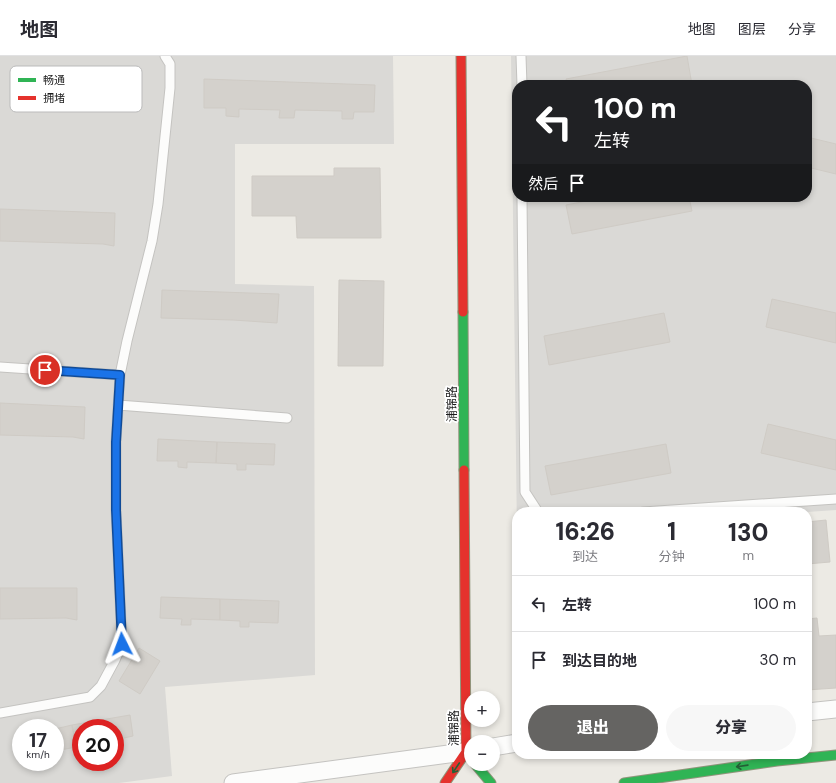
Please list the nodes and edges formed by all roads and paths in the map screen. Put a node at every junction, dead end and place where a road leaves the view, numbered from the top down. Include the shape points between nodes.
1 (165, 56) edge
2 (461, 56) edge
3 (521, 56) edge
4 (522, 80) edge
5 (522, 202) edge
6 (0, 367) edge
7 (120, 375) junction
8 (118, 405) junction
9 (287, 418) dead end
10 (836, 499) edge
11 (535, 507) edge
12 (717, 507) edge
13 (836, 709) edge
14 (812, 711) edge
15 (0, 713) edge
16 (471, 735) edge
17 (512, 744) edge
18 (500, 746) edge
19 (836, 755) edge
20 (464, 757) edge
21 (812, 757) edge
22 (797, 759) edge
23 (464, 763) edge
24 (482, 771) edge
25 (233, 783) edge
26 (445, 783) edge
27 (490, 783) edge
28 (624, 783) edge

1 - 7 lane via 170,64 170,88 158,204
2 - 16 street, 浦锦路
3 - 4 lane
5 - 11 lane via 525,492
6 - 7 lane
7 - 8 lane
8 - 9 lane
8 - 15 lane via 116,510 122,644 101,686 90,697
10 - 12 lane
13 - 14 street
17 - 18 street
19 -> 21 street
20 - 25 street
22 -> 28 street
23 -> 26 street, 浦锦路
24 - 27 street

